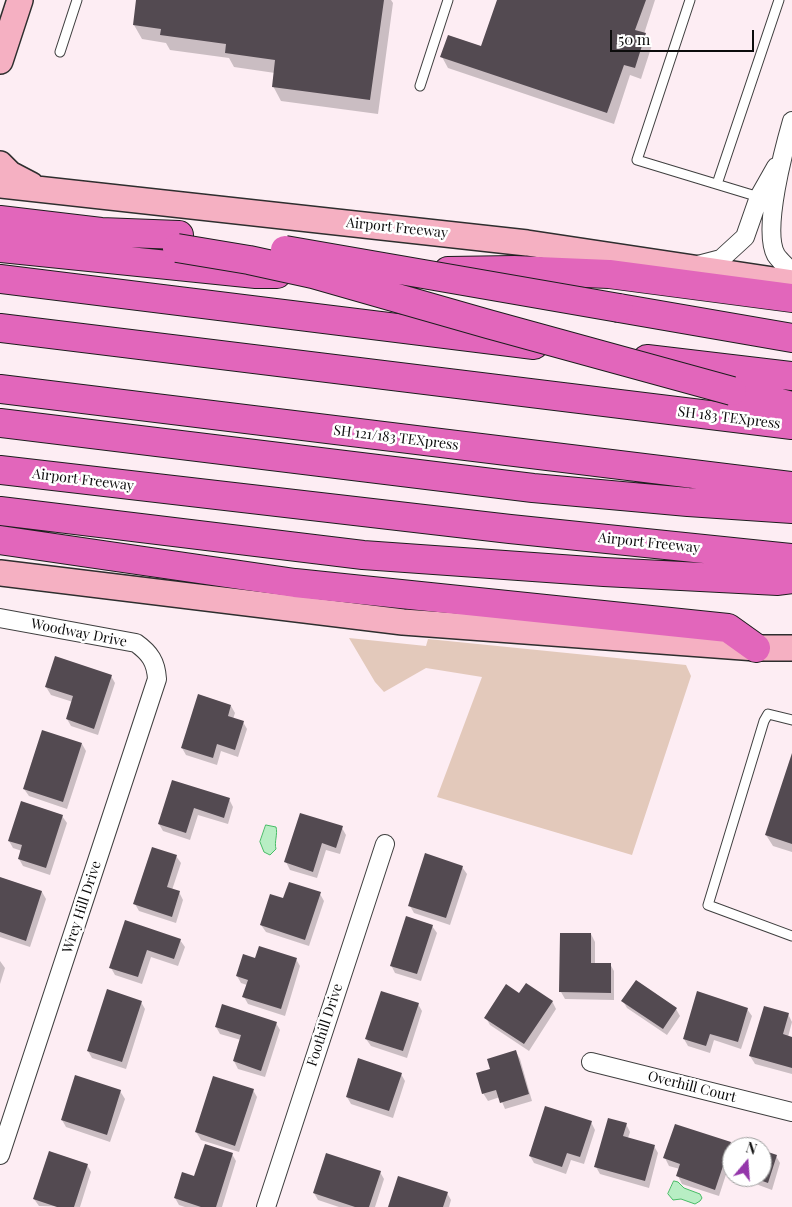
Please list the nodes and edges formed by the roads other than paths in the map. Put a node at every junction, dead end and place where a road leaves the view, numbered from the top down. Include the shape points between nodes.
1 (20, 0) edge
2 (77, 0) edge
3 (448, 0) edge
4 (690, 0) edge
5 (780, 0) edge
6 (60, 52) dead end
7 (0, 62) edge
8 (420, 86) dead end
9 (792, 121) edge
10 (786, 162) edge
11 (0, 164) edge
12 (717, 184) junction
13 (0, 185) edge
14 (42, 189) junction
15 (759, 197) junction
16 (0, 220) edge
17 (178, 241) junction
18 (0, 248) edge
19 (687, 267) junction
20 (792, 272) edge
21 (0, 279) edge
22 (792, 283) edge
23 (792, 298) edge
24 (0, 328) edge
25 (792, 338) edge
26 (792, 376) edge
27 (0, 389) edge
28 (792, 406) edge
29 (0, 424) edge
30 (792, 426) edge
31 (0, 470) edge
32 (792, 486) edge
33 (792, 508) edge
34 (0, 511) edge
35 (0, 540) edge
36 (792, 558) edge
37 (0, 573) edge
38 (792, 580) edge
39 (0, 618) edge
40 (756, 648) junction
41 (792, 648) edge
42 (152, 658) joint
43 (792, 720) edge
44 (385, 844) dead end
45 (792, 936) edge
46 (591, 1062) dead end
47 (792, 1112) edge
48 (0, 1155) edge
49 (266, 1207) edge

1 - 7 main road
2 - 6 lane
3 - 8 lane
4 - 12 lane via 637,160
5 - 12 lane
9 - 10 street
10 - 15 street
10 - 20 street via 770,234 776,255
11 - 14 main road via 10,174
12 - 15 lane
13 - 14 main road, Airport Freeway
14 - 19 main road, Airport Freeway via 518,242
15 - 19 street via 745,238 721,259
16 - 17 highway
17 - 25 highway, bridge via 347,260
17 - 28 highway, bridge via 313,274
18 - 23 highway via 256,274 514,270 609,274
19 - 22 main road, Airport Freeway
21 - 26 highway
24 - 30 highway, SH 183 TEXpress
27 - 32 highway, SH 121/183 TEXpress
29 - 33 highway via 533,488
31 - 36 highway, Airport Freeway
34 - 38 highway via 362,555 604,572
35 - 40 highway via 295,583 728,628
37 - 40 main road via 404,622
39 - 42 street, Woodway Drive via 136,643
40 - 41 main road
42 - 48 street, Wrey Hill Drive via 157,674 154,690
43 - 45 lane via 768,714 764,721 708,905
44 - 49 street, Foothill Drive
46 - 47 street, Overhill Court

